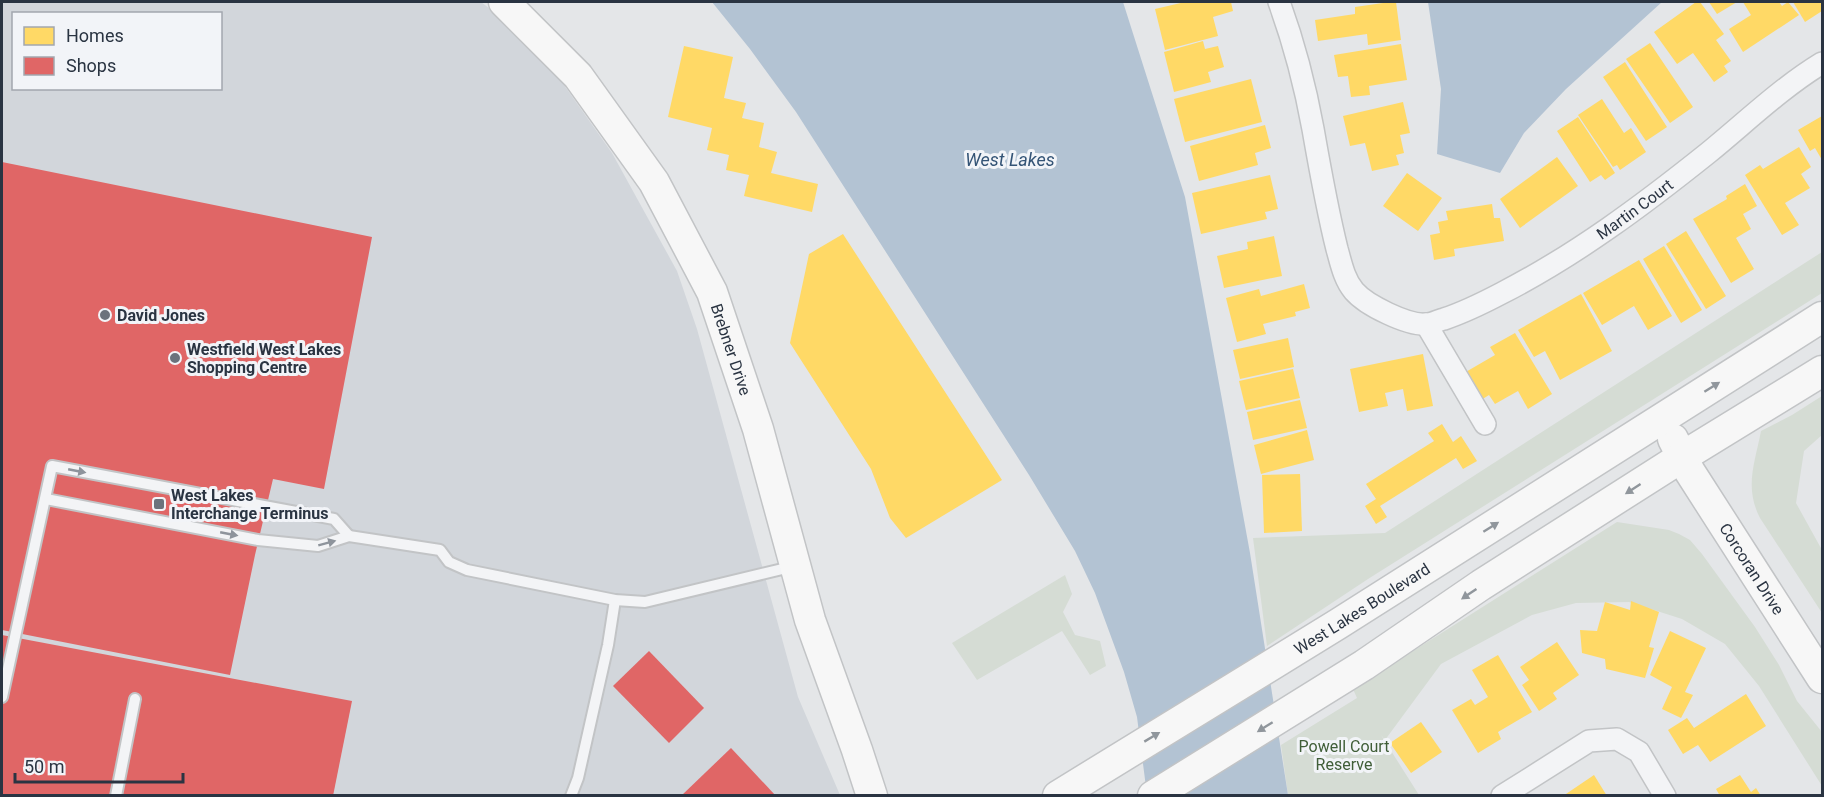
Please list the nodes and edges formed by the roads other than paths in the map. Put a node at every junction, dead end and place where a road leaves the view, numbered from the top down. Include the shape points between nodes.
1 (504, 2) edge
2 (1279, 2) edge
3 (1822, 63) edge
4 (1822, 317) edge
5 (1426, 324) junction
6 (1822, 371) edge
7 (1663, 418) junction
8 (1485, 424) dead end
9 (1682, 457) junction
10 (46, 499) junction
11 (349, 536) junction
12 (796, 566) junction
13 (615, 600) junction
14 (1822, 678) edge
15 (2, 697) edge
16 (135, 699) dead end
17 (857, 750) junction
18 (116, 795) edge
19 (571, 795) edge
20 (872, 795) edge
21 (894, 795) edge
22 (1058, 795) edge
23 (1153, 795) edge
24 (1502, 795) edge
25 (1665, 795) edge

1 - 12 main road, Brebner Drive via 578,76 654,182 712,292 758,429
2 - 5 street, Martin Court via 1303,78 1343,271 1354,291 1370,304 1387,314
3 - 5 street, Martin Court via 1797,78 1702,158 1550,267 1465,312
7 -> 4 main road, West Lakes Boulevard
5 - 8 street
6 - 9 main road
7 - 9 main road
22 -> 7 main road, West Lakes Boulevard via 1317,638
9 - 14 main road, Corcoran Drive
9 -> 23 main road via 1315,696
10 -> 11 lane via 258,540 318,546
10 -> 11 lane via 52,466 334,519
10 - 15 lane
11 - 13 lane via 440,550 449,562 467,570
12 - 13 lane via 645,602
12 - 17 main road, Brebner Drive via 810,620
13 - 19 lane via 585,747
16 - 18 lane
17 - 20 main road, Brebner Drive
17 - 21 main road, Brebner Drive
24 - 25 street via 1589,741 1617,739 1638,752

